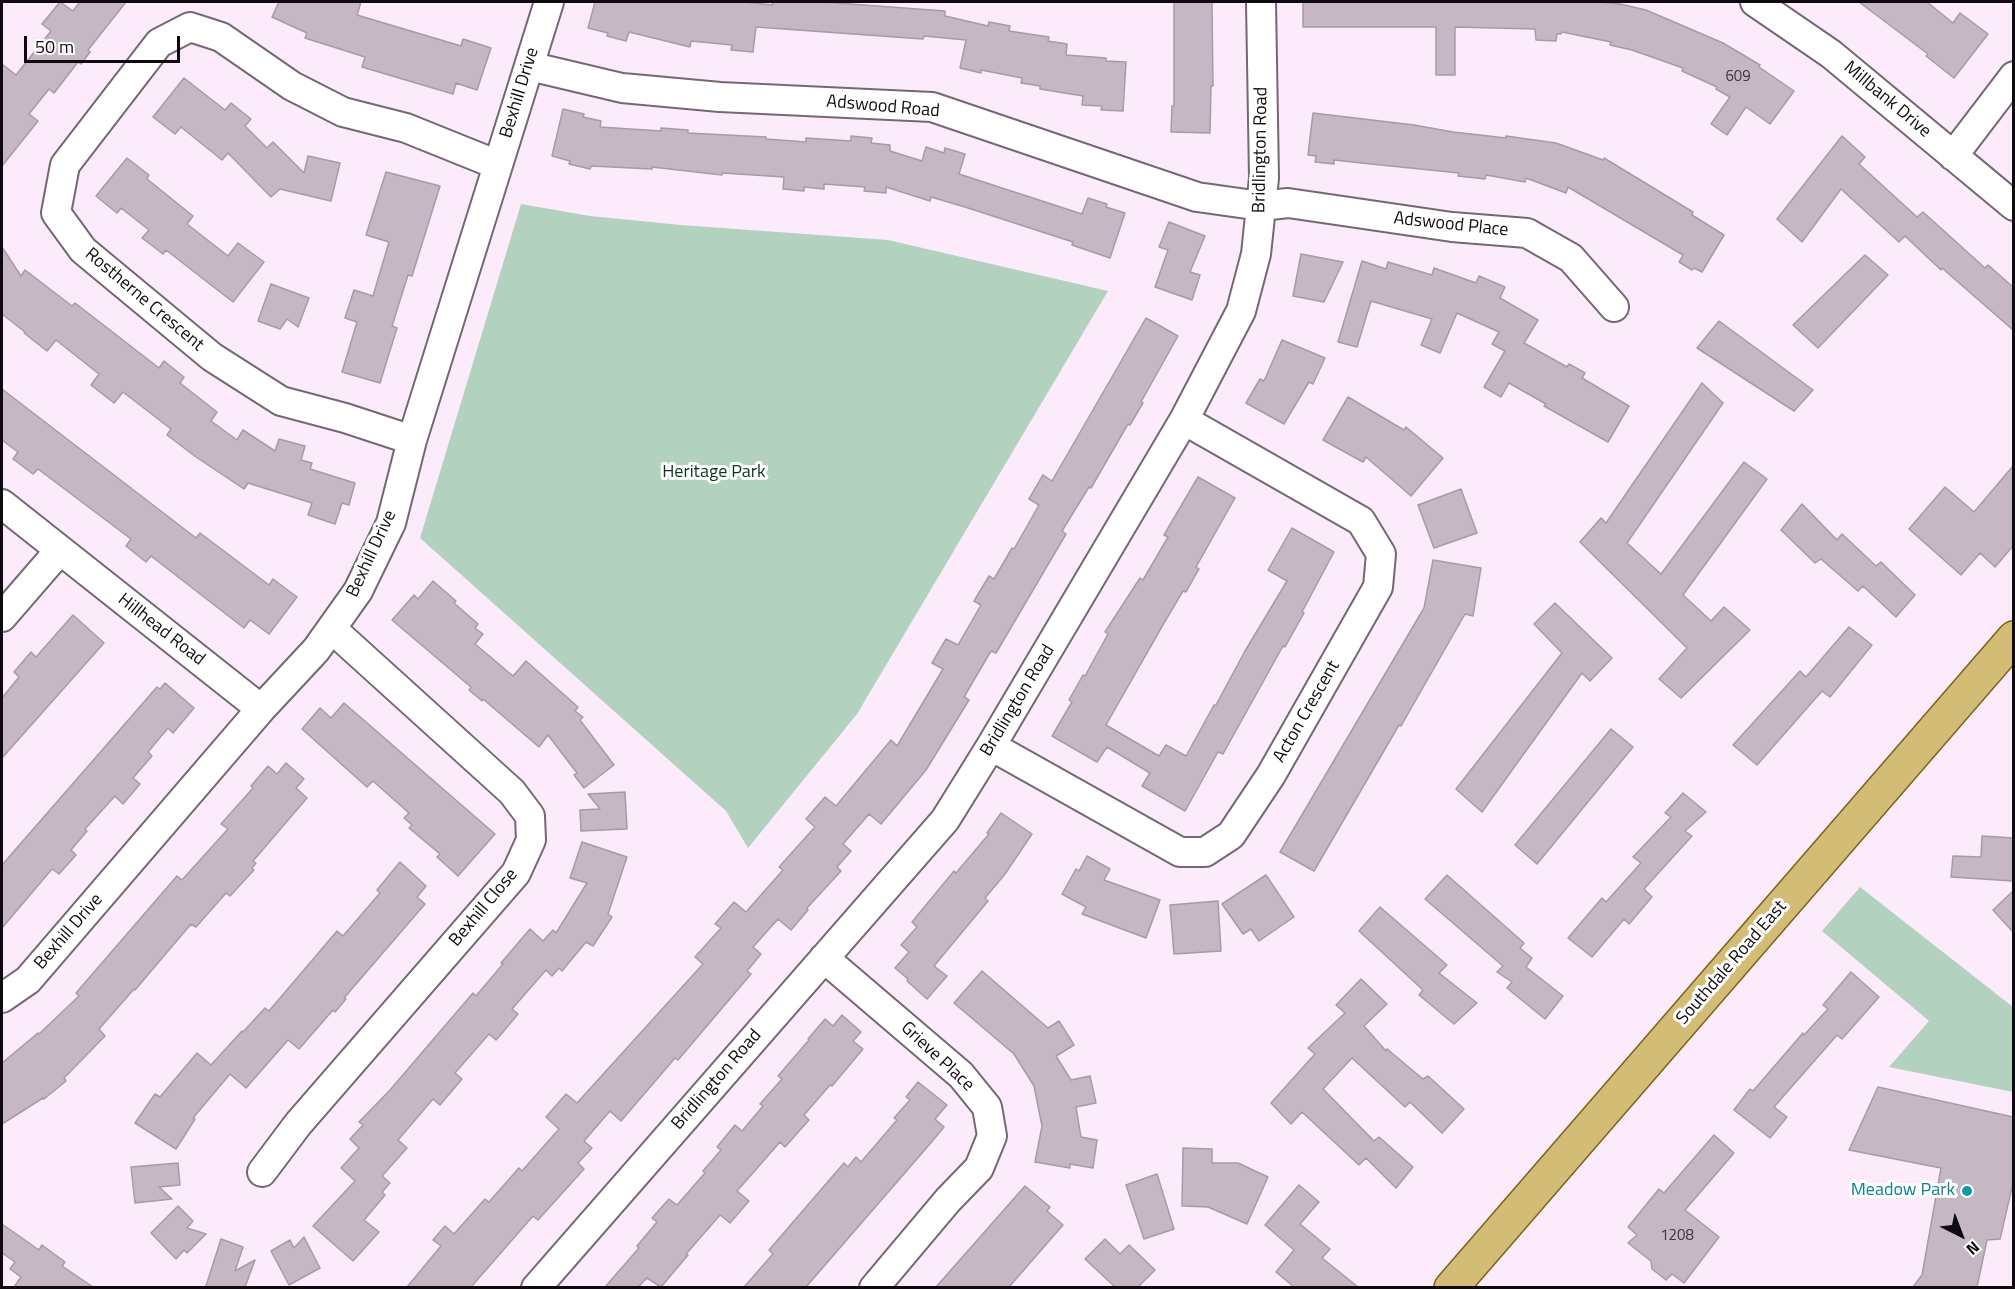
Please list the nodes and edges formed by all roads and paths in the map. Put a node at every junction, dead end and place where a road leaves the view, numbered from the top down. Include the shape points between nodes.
1 (549, 2) edge
2 (1261, 2) edge
3 (1755, 2) edge
4 (529, 66) junction
5 (2013, 76) edge
6 (1953, 156) junction
7 (498, 165) junction
8 (1261, 206) junction
9 (2013, 206) edge
10 (1614, 307) dead end
11 (1184, 420) junction
12 (412, 440) junction
13 (2, 504) edge
14 (60, 550) junction
15 (2, 617) edge
16 (332, 629) junction
17 (2013, 638) edge
18 (261, 709) junction
19 (991, 746) junction
20 (824, 958) junction
21 (2, 998) edge
22 (262, 1172) dead end
23 (536, 1287) edge
24 (874, 1287) edge
25 (1451, 1287) edge

1 - 4 street, Bexhill Drive
2 - 8 street, Bridlington Road
3 - 6 street, Millbank Drive via 1831,54
4 - 7 street, Bexhill Drive
4 - 8 street, Adswood Road via 622,88 932,107 1197,197
5 - 6 street
6 - 9 street, Millbank Drive
7 - 12 street, Bexhill Drive
7 - 12 street, Rostherne Crescent via 406,128 343,112 292,86 221,37 190,27 159,44 64,165 56,213 83,250 212,357 281,401
8 - 10 street, Adswood Place via 1288,203 1452,227 1527,233 1571,258
8 - 11 street, Bridlington Road via 1256,254 1241,311
11 - 19 street, Bridlington Road
11 - 19 street, Acton Crescent via 1361,521 1381,554 1378,587 1271,775 1231,835 1205,852 1180,852
12 - 16 street, Bexhill Drive via 391,523 358,591
13 - 14 street, Hillhead Road
14 - 15 street
14 - 18 street, Hillhead Road
16 - 18 street, Bexhill Drive
16 - 22 street, Bexhill Close via 512,792 530,816 531,840 516,873 298,1124
17 - 25 main road, Southdale Road East
18 - 21 street, Bexhill Drive via 28,980
19 - 20 street, Bridlington Road via 945,820
20 - 23 street, Bridlington Road
20 - 24 street, Grieve Place via 961,1075 987,1107 992,1136 979,1168

